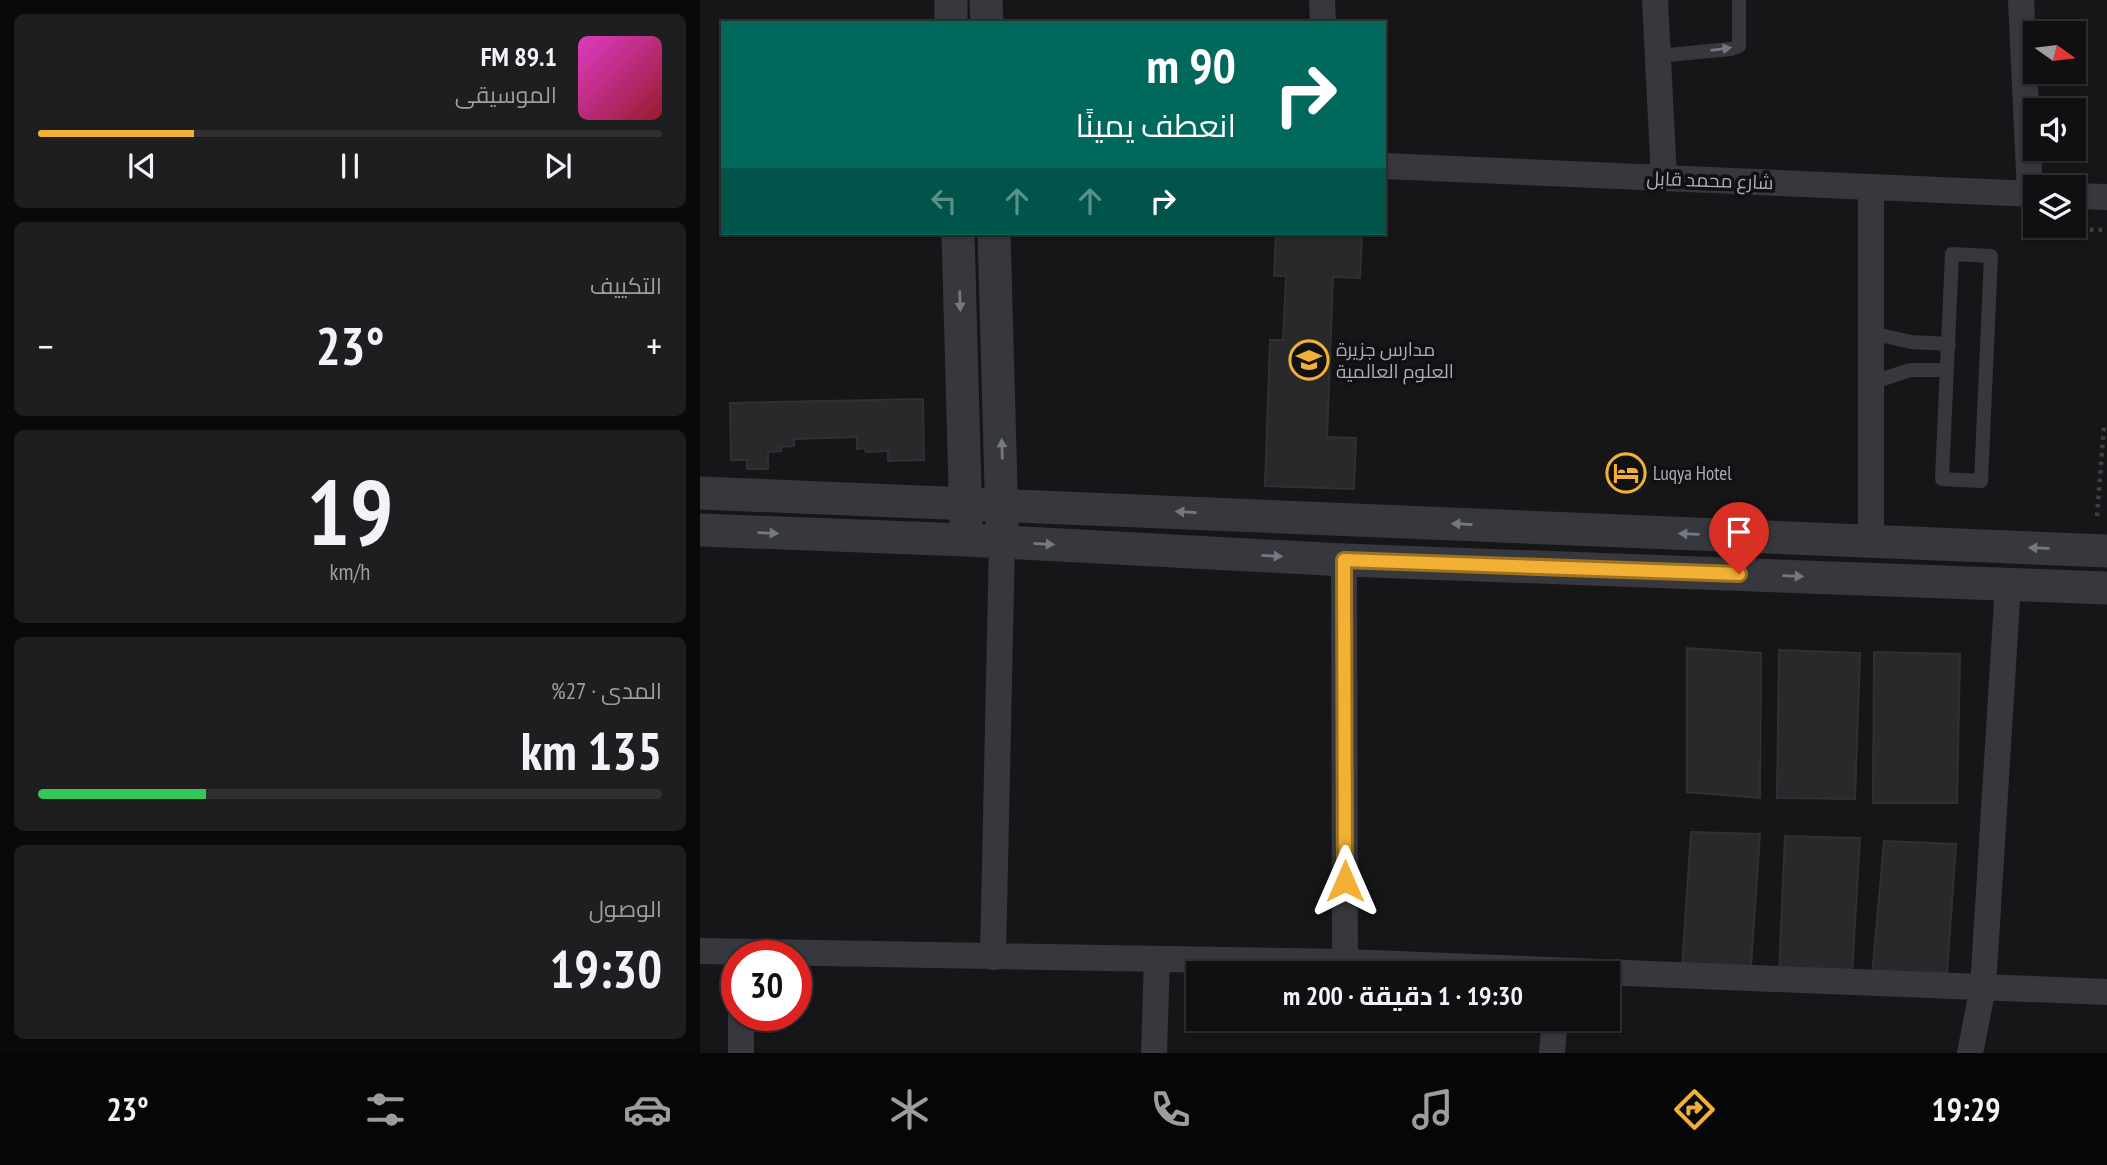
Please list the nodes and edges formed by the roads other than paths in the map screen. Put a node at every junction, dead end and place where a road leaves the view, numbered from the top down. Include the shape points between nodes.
1 (951, 0) edge
2 (986, 0) edge
3 (1322, 0) edge
4 (1655, 0) edge
5 (1740, 0) edge
6 (2021, 0) edge
7 (951, 21) edge
8 (987, 21) edge
9 (1323, 21) edge
10 (1657, 56) junction
11 (1386, 166) edge
12 (2032, 175) edge
13 (1664, 178) junction
14 (1871, 187) junction
15 (2023, 194) edge
16 (2086, 196) edge
17 (2107, 197) edge
18 (958, 235) edge
19 (994, 235) edge
20 (1871, 333) junction
21 (1949, 344) junction
22 (1947, 370) junction
23 (1871, 383) junction
24 (700, 493) edge
25 (967, 503) junction
26 (1003, 504) junction
27 (700, 530) edge
28 (1606, 531) junction
29 (966, 540) junction
30 (1002, 542) junction
31 (1871, 542) junction
32 (2107, 551) edge
33 (1344, 560) junction
34 (1605, 569) junction
35 (2008, 585) junction
36 (2107, 588) edge
37 (700, 951) edge
38 (721, 952) edge
39 (812, 955) edge
40 (993, 957) junction
41 (1157, 959) junction
42 (1282, 961) edge
43 (1345, 961) edge
44 (1620, 974) edge
45 (1983, 987) junction
46 (2107, 992) edge
47 (741, 1031) edge
48 (1554, 1031) edge
49 (741, 1053) edge
50 (1154, 1053) edge
51 (1552, 1053) edge
52 (1970, 1053) edge

1 - 7 street
2 - 8 street
3 - 9 street
4 - 10 street
10 -> 5 lane via 1739,46
6 - 12 street
10 - 13 street
11 - 13 street, شارع محمد قابل
13 - 14 street, شارع محمد قابل
14 - 15 street, شارع محمد قابل
14 - 20 street
16 - 17 street
18 -> 25 street
26 -> 19 street
20 - 21 lane
20 - 23 street
21 - 22 lane
21 - 22 lane via 1952,254 1990,256 1980,481 1942,479
22 - 23 lane via 1910,370
23 - 31 street
24 - 25 street
25 - 26 street
25 - 29 street
28 -> 26 street
26 - 30 street
27 -> 29 street
31 -> 28 street
28 - 34 street
29 - 30 street
30 -> 33 street
30 - 40 street
32 -> 31 street
33 - 34 street
33 - 43 street
34 -> 35 street
35 - 36 street
35 - 45 street
37 - 38 street
39 - 40 street
40 - 41 street
41 - 42 street
41 - 50 street
44 - 45 street
45 - 46 street
45 - 52 street
47 - 49 street
48 - 51 street

